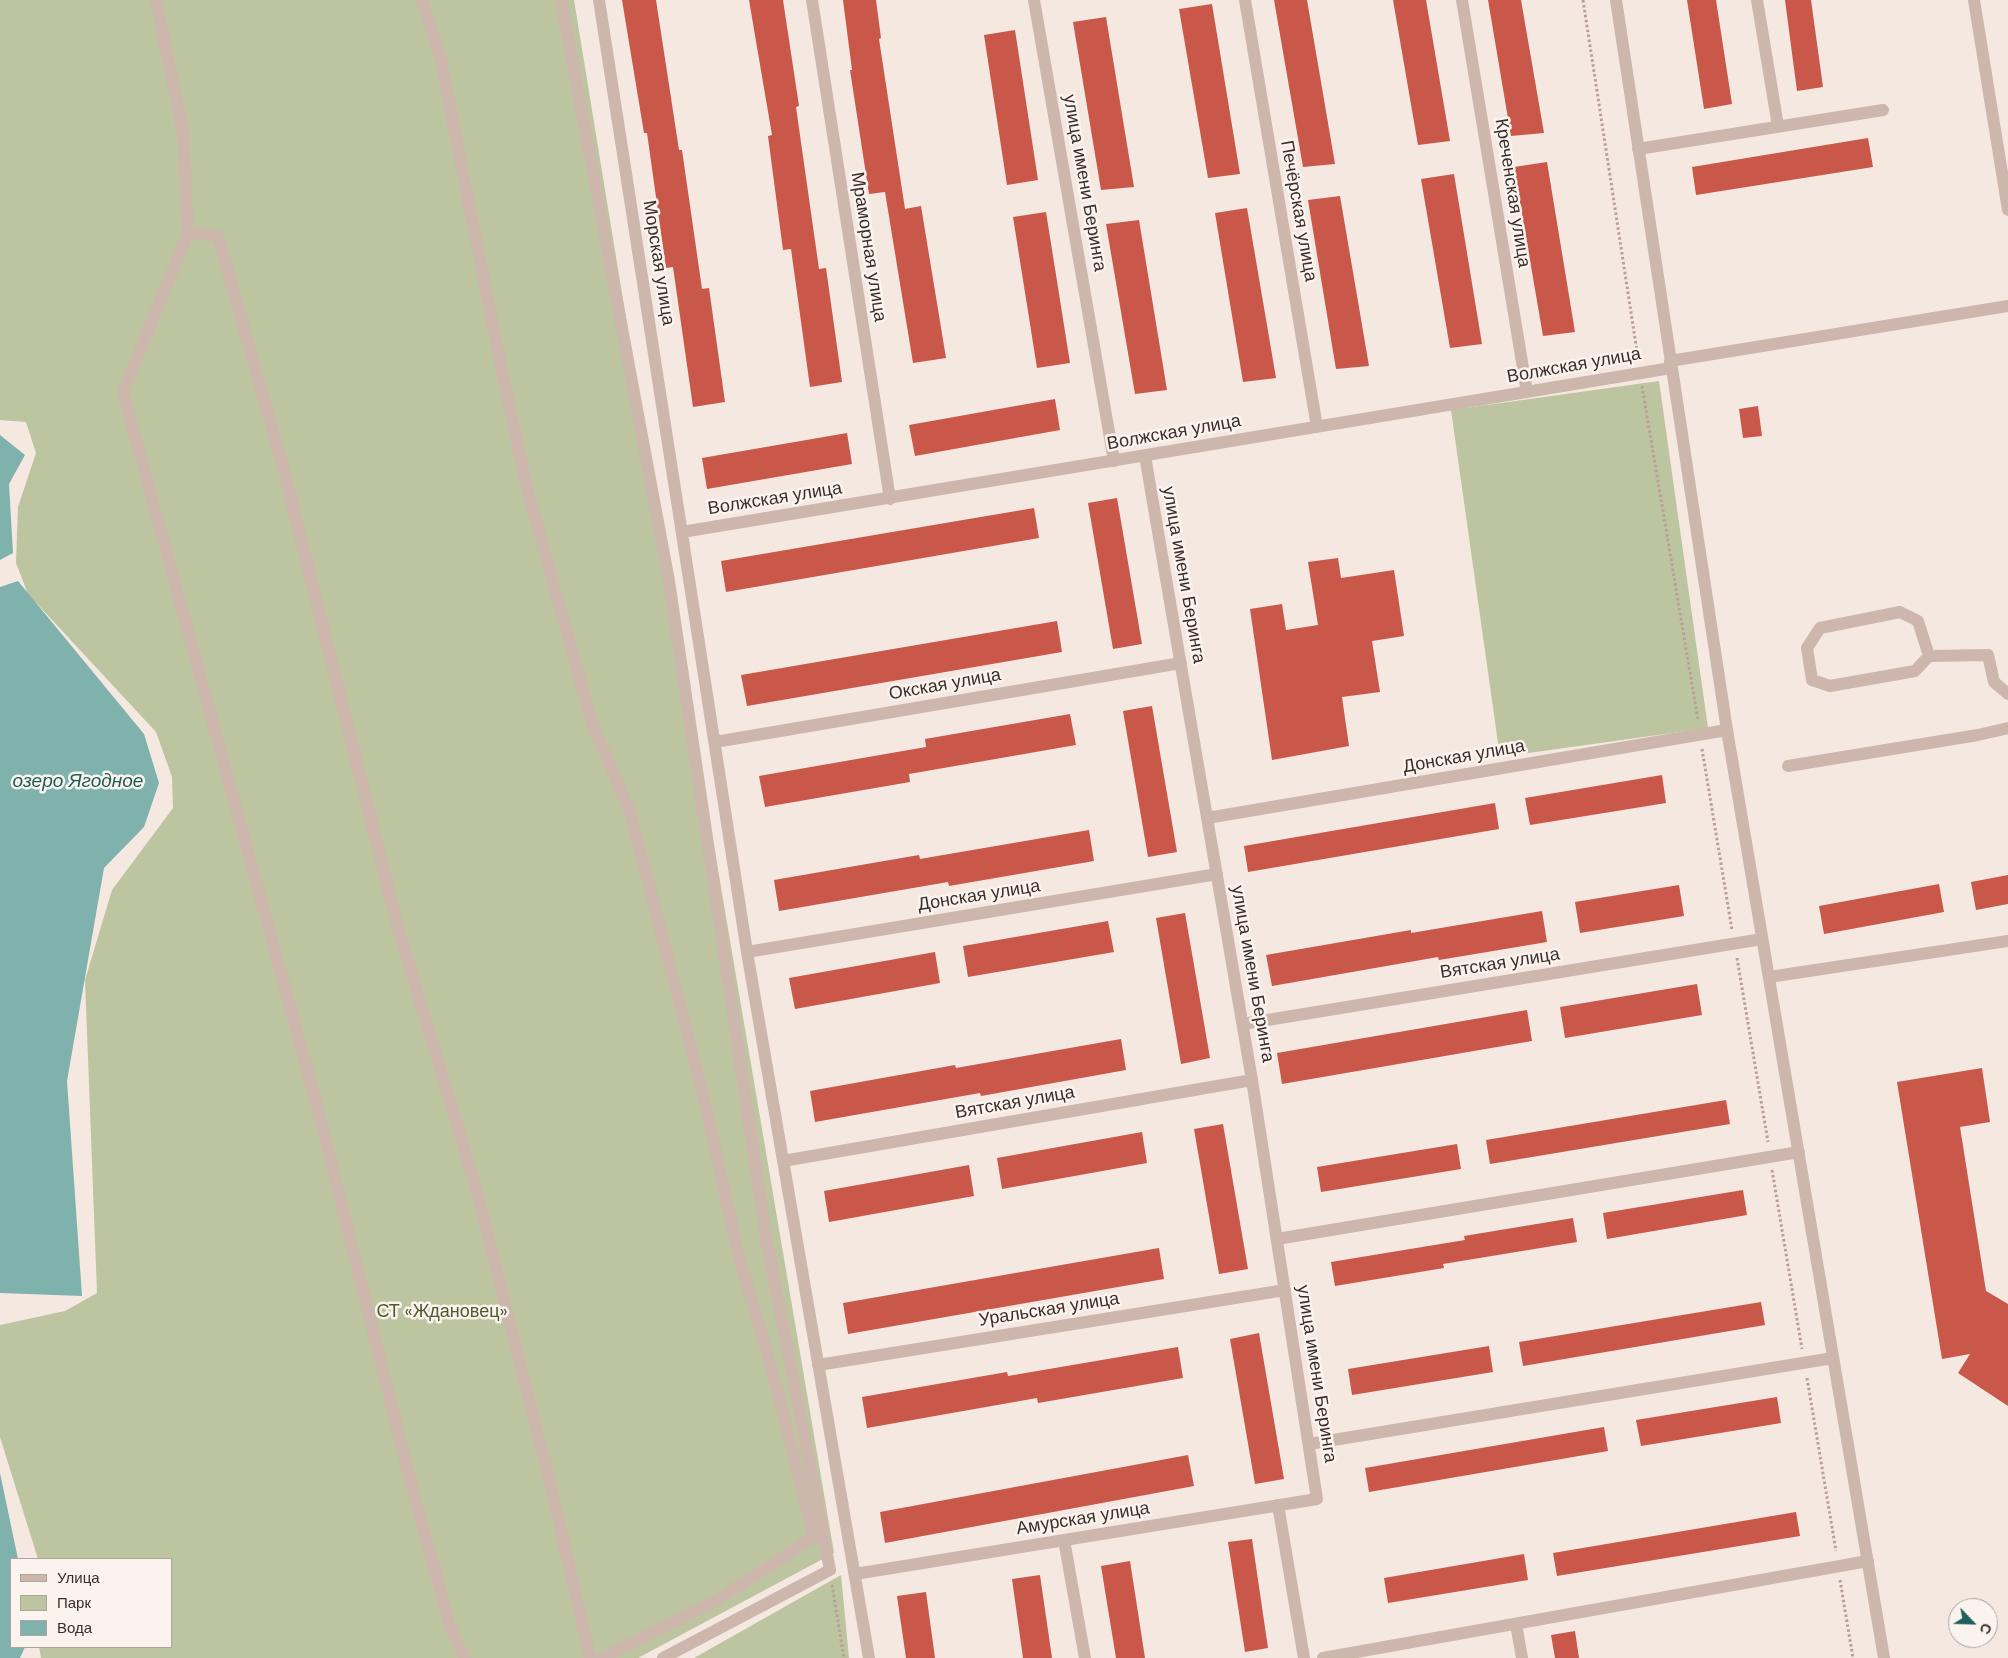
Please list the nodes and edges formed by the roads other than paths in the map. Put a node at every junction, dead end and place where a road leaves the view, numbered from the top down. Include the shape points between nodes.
1 (156, 0) edge
2 (422, 0) edge
3 (561, 0) edge
4 (598, 0) edge
5 (812, 0) edge
6 (1034, 0) edge
7 (1245, 0) edge
8 (1462, 0) edge
9 (1616, 0) edge
10 (1757, 0) edge
11 (1974, 0) edge
12 (1883, 110) dead end
13 (1778, 126) junction
14 (1638, 149) junction
15 (2008, 210) edge
16 (188, 233) junction
17 (2008, 306) edge
18 (1671, 364) junction
19 (1527, 392) junction
20 (1317, 427) junction
21 (1145, 456) junction
22 (1114, 461) junction
23 (890, 499) junction
24 (682, 532) junction
25 (1929, 656) junction
26 (1181, 663) junction
27 (2008, 694) edge
28 (2008, 728) edge
29 (1728, 730) junction
30 (716, 742) junction
31 (1788, 766) dead end
32 (1207, 818) junction
33 (1217, 874) junction
34 (1762, 939) junction
35 (2008, 941) edge
36 (747, 952) junction
37 (1769, 977) junction
38 (1243, 1024) junction
39 (1252, 1080) junction
40 (1799, 1152) junction
41 (783, 1161) junction
42 (1277, 1239) junction
43 (1285, 1290) junction
44 (1833, 1358) junction
45 (818, 1365) junction
46 (1309, 1444) junction
47 (1318, 1499) joint
48 (1278, 1505) junction
49 (1064, 1540) junction
50 (1868, 1561) junction
51 (855, 1574) junction
52 (1516, 1624) junction
53 (465, 1658) edge
54 (590, 1658) edge
55 (602, 1658) edge
56 (663, 1658) edge
57 (869, 1658) edge
58 (1086, 1658) edge
59 (1304, 1658) edge
60 (1323, 1658) edge
61 (1522, 1658) edge
62 (1884, 1658) edge

1 - 16 street via 183,132
2 - 55 street via 440,56 527,488 592,723 630,812 703,1094 740,1257 814,1537 717,1600
3 - 56 street via 668,581 767,1243 830,1570
4 - 24 street, Морская улица
5 - 23 street, Мраморная улица
6 - 22 street, улица имени Беринга
7 - 20 street, Печёрская улица
8 - 19 street, Креченская улица
9 - 14 street
10 - 13 street
11 - 15 street
12 - 13 street
13 - 14 street
14 - 18 street
16 - 53 street via 124,392 317,1106 413,1491 451,1630
16 - 54 street via 218,236 260,384 398,928 476,1188 550,1482
17 - 18 street, Волжская улица
18 - 19 street, Волжская улица via 1640,373
18 - 29 street
19 - 20 street, Волжская улица
20 - 21 street, Волжская улица
21 - 22 street, Волжская улица
21 - 26 street, улица имени Беринга
22 - 23 street, Волжская улица
23 - 24 street, Волжская улица
24 - 30 street, Морская улица
25 - 25 street via 1915,671 1830,686 1812,680 1807,648 1820,628 1900,612 1918,621
25 - 27 street via 1988,655 1994,682
26 - 30 street, Окская улица
26 - 32 street, улица имени Беринга
28 - 31 street
29 - 32 street, Донская улица
29 - 34 street
30 - 36 street, Морская улица
32 - 33 street, улица имени Беринга
33 - 36 street, Донская улица
33 - 38 street, улица имени Беринга
34 - 37 street
34 - 38 street, Вятская улица
35 - 37 street
36 - 41 street, Морская улица
37 - 40 street
38 - 39 street, улица имени Беринга
39 - 41 street, Вятская улица
39 - 42 street, улица имени Беринга
40 - 42 street
40 - 44 street
41 - 45 street, Морская улица
42 - 43 street, улица имени Беринга
43 - 45 street, Уральская улица
43 - 46 street, улица имени Беринга
44 - 46 street
44 - 50 street
45 - 51 street, Морская улица
46 - 47 street, улица имени Беринга
47 - 48 street, Амурская улица
48 - 49 street, Амурская улица
48 - 59 street
49 - 51 street, Амурская улица
49 - 58 street
50 - 52 street
50 - 62 street
51 - 57 street, Морская улица
52 - 60 street
52 - 61 street

